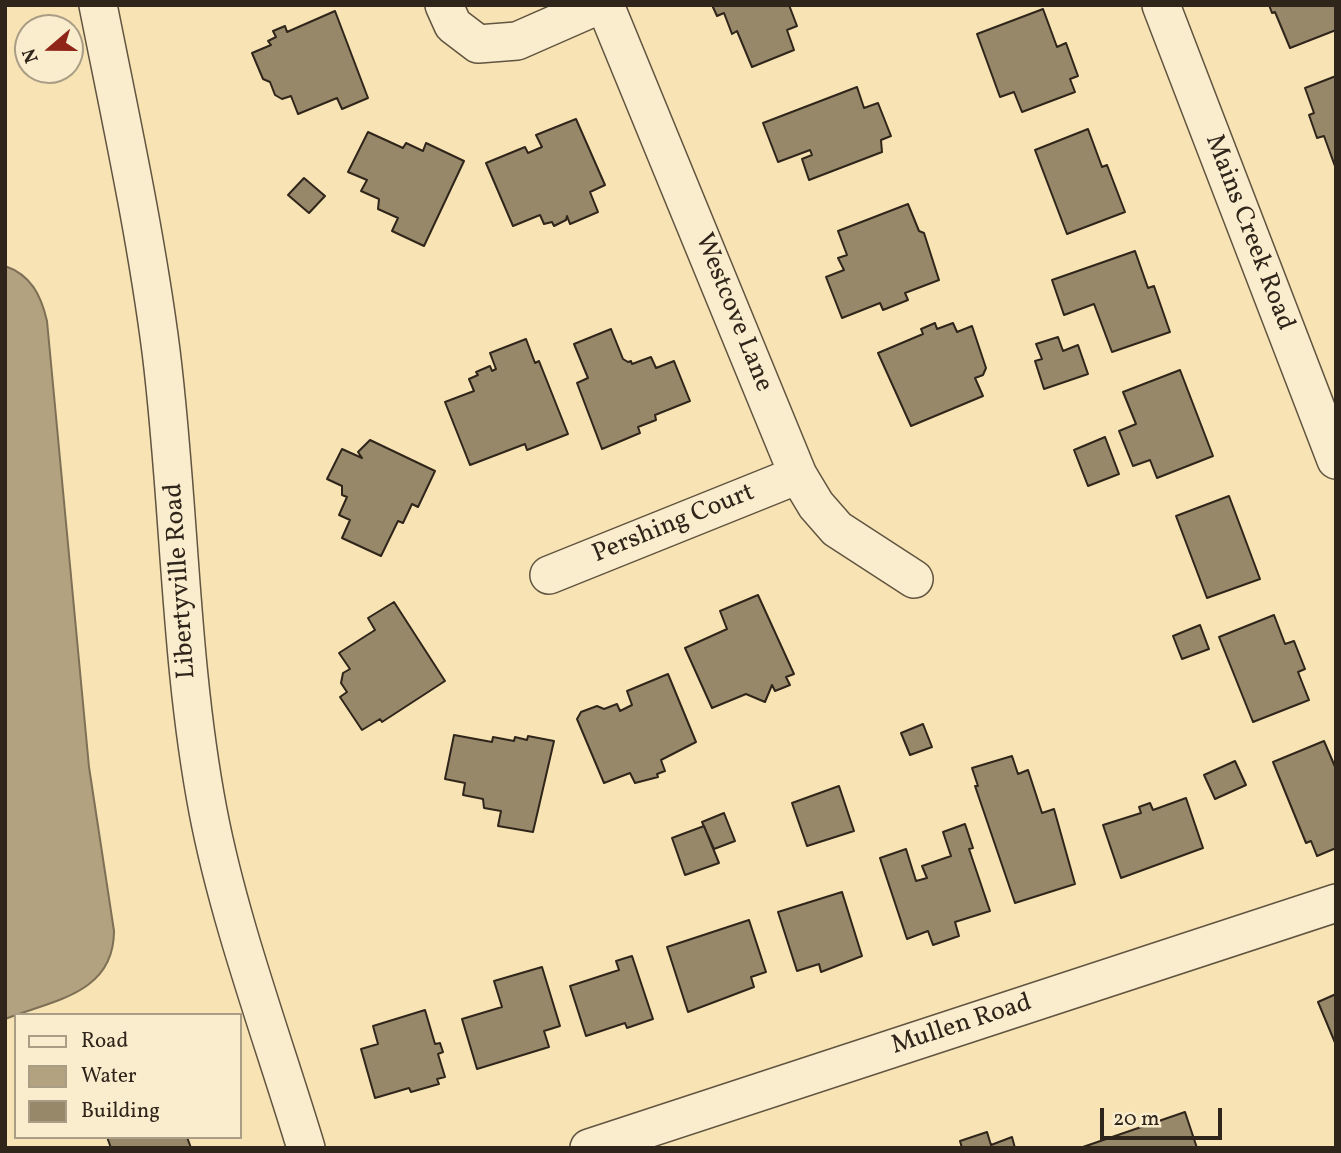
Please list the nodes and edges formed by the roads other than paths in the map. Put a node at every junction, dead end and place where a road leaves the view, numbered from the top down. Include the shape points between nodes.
1 (98, 5) edge
2 (444, 5) edge
3 (599, 5) edge
4 (605, 5) edge
5 (1161, 5) edge
6 (1336, 460) edge
7 (798, 475) junction
8 (549, 575) dead end
9 (914, 579) dead end
10 (1336, 903) edge
11 (306, 1148) edge
12 (589, 1148) edge

1 - 11 street, Libertyville Road via 140,216 161,352 192,704 208,812
2 - 3 street via 453,25 478,44 517,41
4 - 7 street, Westcove Lane
5 - 6 street, Mains Creek Road
7 - 8 street, Pershing Court
7 - 9 street, Westcove Lane via 837,529
10 - 12 street, Mullen Road

